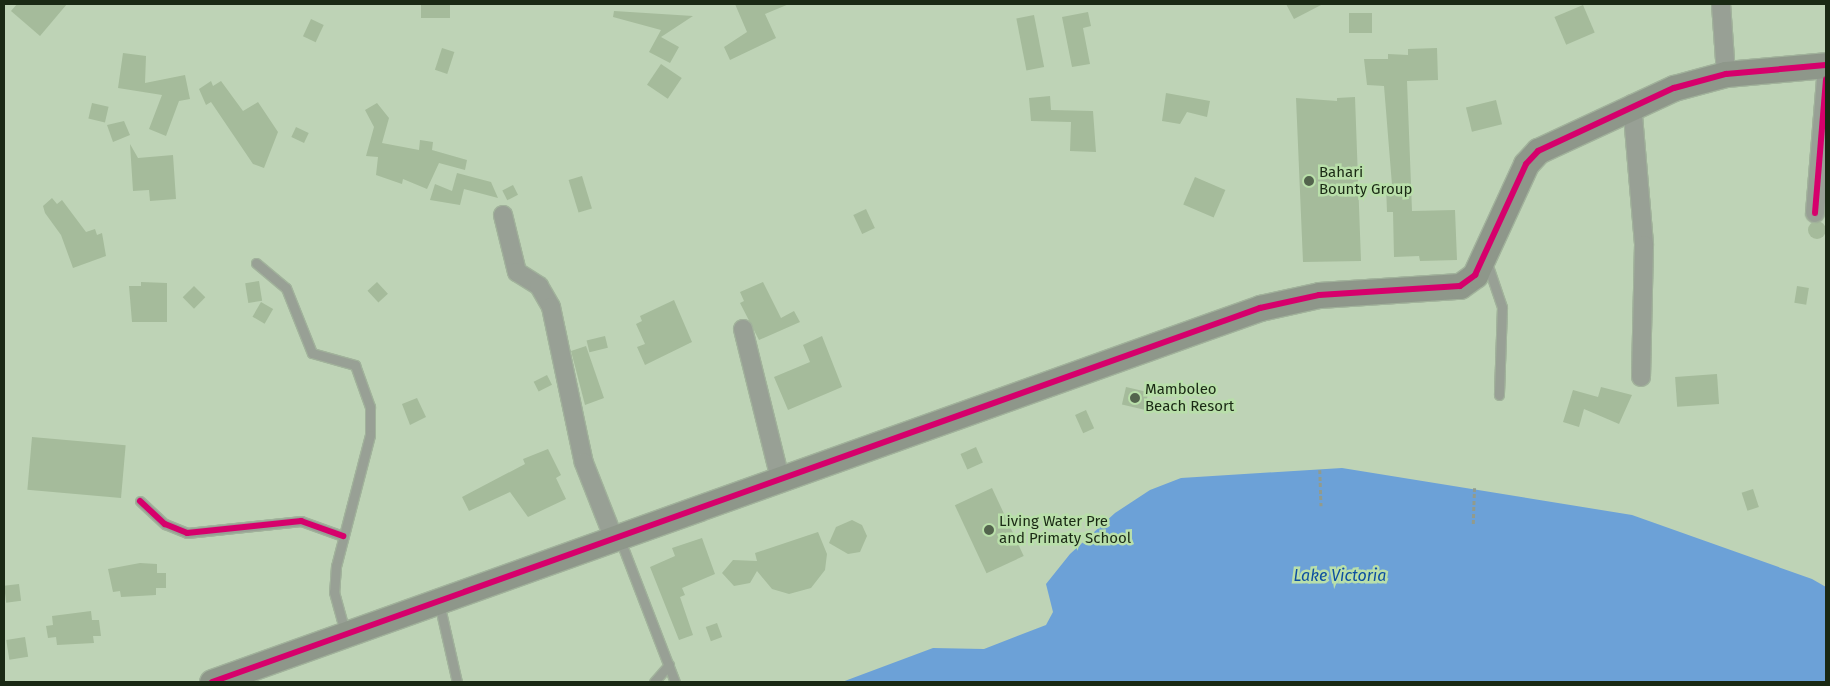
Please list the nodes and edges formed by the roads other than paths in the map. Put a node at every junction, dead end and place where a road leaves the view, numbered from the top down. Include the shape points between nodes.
1 (1721, 4) edge
2 (1826, 65) edge
3 (1726, 74) junction
4 (1826, 80) edge
5 (1632, 104) junction
6 (1815, 213) dead end
7 (503, 215) dead end
8 (1484, 255) junction
9 (256, 263) dead end
10 (743, 330) dead end
11 (1641, 377) dead end
12 (1499, 396) dead end
13 (780, 478) junction
14 (140, 501) dead end
15 (343, 536) junction
16 (616, 538) junction
17 (438, 602) junction
18 (346, 635) junction
19 (669, 665) junction
20 (212, 682) edge
21 (458, 682) edge
22 (654, 682) edge
23 (675, 682) edge

1 - 3 street
2 - 3 street
3 - 5 street
4 - 6 street
5 - 8 street via 1538,151 1526,164
5 - 11 street via 1644,245
7 - 16 street via 517,272 539,286 551,307 584,463
8 - 12 lane via 1502,307
8 - 13 street via 1475,275 1460,286 1319,295 1260,308
9 - 15 lane via 286,288 312,353 350,361 361,372 372,428
10 - 13 street
13 - 16 street
14 - 15 lane via 165,524 187,533 301,521
15 - 18 lane via 334,592
16 - 17 street
16 - 19 lane
17 - 18 street
17 - 21 lane
18 - 20 street
19 - 22 lane
19 - 23 lane

